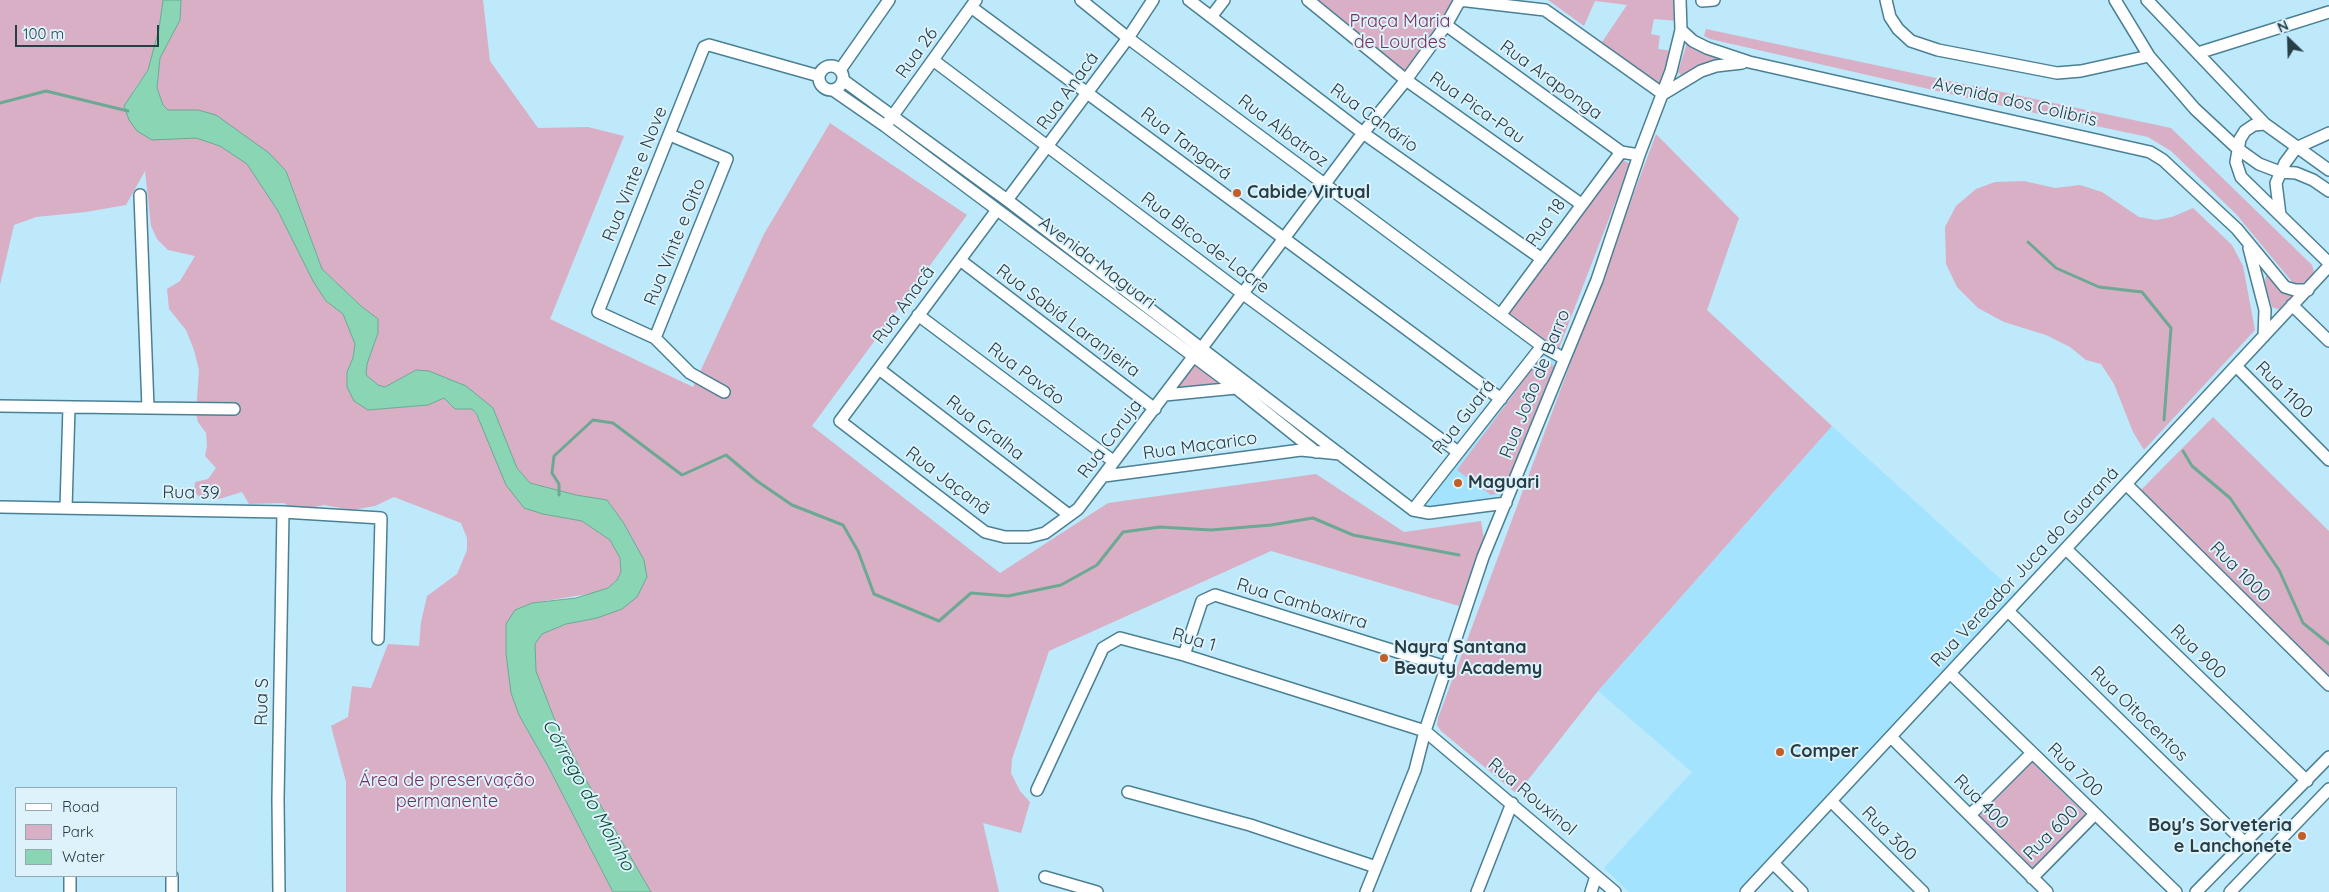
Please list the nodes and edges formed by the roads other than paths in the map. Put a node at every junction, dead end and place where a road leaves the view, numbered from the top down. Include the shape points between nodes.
1 (889, 0) edge
2 (1081, 0) edge
3 (1153, 0) edge
4 (1189, 0) edge
5 (1224, 0) edge
6 (1308, 0) edge
7 (1459, 0) edge
8 (1672, 0) edge
9 (1714, 0) edge
10 (1886, 0) edge
11 (2115, 0) edge
12 (2147, 0) edge
13 (1702, 1) dead end
14 (974, 4) edge
15 (1680, 4) edge
16 (2329, 12) edge
17 (1212, 17) junction
18 (1446, 25) junction
19 (1681, 30) junction
20 (1128, 38) junction
21 (1692, 41) junction
22 (1679, 43) junction
23 (2198, 53) junction
24 (2149, 56) junction
25 (933, 60) junction
26 (1749, 62) junction
27 (1672, 71) junction
28 (841, 75) junction
29 (820, 76) junction
30 (1688, 76) junction
31 (1406, 80) junction
32 (833, 90) junction
33 (1088, 92) junction
34 (1663, 94) junction
35 (893, 116) junction
36 (2265, 124) junction
37 (885, 126) junction
38 (1363, 133) junction
39 (2329, 133) edge
40 (670, 135) junction
41 (1048, 147) junction
42 (2296, 148) junction
43 (2238, 149) junction
44 (1621, 152) junction
45 (1639, 155) junction
46 (2329, 170) edge
47 (2280, 172) junction
48 (1325, 184) junction
49 (2329, 191) edge
50 (140, 194) dead end
51 (1007, 200) junction
52 (1581, 204) junction
53 (997, 210) junction
54 (2280, 215) junction
55 (2242, 236) junction
56 (1283, 240) junction
57 (1542, 259) junction
58 (960, 260) junction
59 (2329, 265) edge
60 (2308, 290) junction
61 (1242, 293) junction
62 (2264, 302) junction
63 (2292, 305) junction
64 (1501, 314) junction
65 (918, 315) junction
66 (2283, 316) junction
67 (2264, 336) junction
68 (655, 338) junction
69 (2329, 341) edge
70 (1542, 346) junction
71 (1197, 353) junction
72 (1564, 358) junction
73 (2236, 366) junction
74 (879, 369) junction
75 (1236, 388) junction
76 (724, 392) dead end
77 (1165, 395) junction
78 (1501, 399) junction
79 (0, 406) edge
80 (69, 407) junction
81 (148, 408) junction
82 (234, 409) dead end
83 (1155, 409) junction
84 (840, 421) joint
85 (1315, 434) junction
86 (1326, 443) junction
87 (1303, 447) junction
88 (1316, 452) junction
89 (1458, 452) junction
90 (1342, 454) junction
91 (2329, 460) edge
92 (1113, 461) junction
93 (1104, 476) junction
94 (2126, 484) junction
95 (1506, 503) junction
96 (0, 507) edge
97 (66, 508) junction
98 (1413, 510) junction
99 (283, 512) junction
100 (1069, 515) junction
101 (1045, 533) joint
102 (2066, 549) junction
103 (2008, 611) junction
104 (378, 639) dead end
105 (1184, 654) junction
106 (1446, 667) junction
107 (1950, 674) junction
108 (2329, 685) edge
109 (1425, 731) junction
110 (1890, 737) junction
111 (2032, 753) junction
112 (2329, 757) edge
113 (2307, 781) junction
114 (2329, 789) edge
115 (1038, 790) dead end
116 (1128, 792) dead end
117 (1831, 801) junction
118 (1512, 803) junction
119 (2095, 814) junction
120 (1970, 816) junction
121 (2245, 843) junction
122 (1773, 863) junction
123 (1376, 867) junction
124 (1596, 876) junction
125 (70, 877) edge
126 (172, 877) edge
127 (1044, 877) dead end
128 (2032, 878) junction
129 (70, 892) edge
130 (172, 892) edge
131 (278, 892) edge
132 (1097, 892) edge
133 (1366, 892) edge
134 (1477, 892) edge
135 (1590, 892) edge
136 (1615, 892) edge
137 (1746, 892) edge
138 (1802, 892) edge
139 (1923, 892) edge
140 (2047, 892) edge
141 (2176, 892) edge
142 (2196, 892) edge
143 (2230, 892) edge

1 - 28 street
2 - 20 street, Rua Albatroz
3 - 20 street, Rua Anacá
4 - 17 street, Rua Canário
5 - 17 street
6 - 31 street, Rua Pica-Pau
7 - 18 street, Rua Coruja
7 - 34 street via 1545,10
8 - 15 street
9 - 13 street
10 - 24 street via 1890,17 1911,41 1938,50 2057,73
11 - 24 street
12 - 23 street
14 - 25 street, Rua 26
14 - 33 street, Rua Tangará
15 - 19 street, Rua João de Barro
16 - 23 street
17 - 38 street, Rua Canário
18 - 31 street, Rua Coruja
18 - 44 street, Rua Araponga
19 - 21 street, Avenida dos Colibris
19 - 22 street, Rua João de Barro
20 - 33 street, Rua Anacá
20 - 48 street, Rua Albatroz
21 - 22 street
21 - 26 street, Avenida dos Colibris via 1720,54
22 - 27 street, Rua João de Barro
23 - 36 street
24 - 43 street via 2194,110
25 - 35 street, Rua 26
25 - 41 street, Rua Bico-de-Lacre
26 - 30 street, Avenida dos Colibris via 1716,66
26 - 55 street, Avenida dos Colibris via 2150,152 2163,160
27 - 30 street via 1679,77
27 - 34 street, Rua João de Barro
28 - 29 street via 833,66 826,68
28 - 32 street via 840,86
28 - 35 street, Avenida Maguari
29 - 32 street via 822,86
29 - 40 street, Rua Vinte e Nove via 709,45 704,48
30 - 34 street, Avenida dos Colibris
31 - 38 street, Rua Coruja
31 - 52 street, Rua Pica-Pau
32 - 37 street, Avenida Maguari
33 - 41 street, Rua Anacá
33 - 56 street, Rua Tangará
34 - 45 street, Rua João de Barro
35 - 37 street, Rua 26
35 - 51 street, Avenida Maguari
36 - 42 street
36 - 43 street via 2254,125 2246,131
37 - 53 street, Avenida Maguari
38 - 48 street, Rua Coruja
38 - 57 street, Rua Canário
39 - 42 street
40 - 68 street, Rua Vinte e Nove via 598,312
40 - 68 street, Rua Vinte e Oito via 727,158
41 - 51 street, Rua Anacá
41 - 61 street, Rua Bico-de-Lacre
42 - 46 street
42 - 47 street
43 - 47 street via 2259,164
43 - 54 street via 2236,162 2241,177
44 - 45 street, Rua Araponga
44 - 52 street, Rua 18
45 - 72 street, Rua João de Barro via 1597,280
47 - 49 street via 2305,177
47 - 54 street via 2276,183
48 - 56 street, Rua Coruja
48 - 64 street, Rua Albatroz
50 - 81 street
51 - 71 street, Avenida Maguari
52 - 57 street, Rua 18
53 - 58 street, Rua Anacã
53 - 71 street, Avenida Maguari
54 - 59 street
55 - 60 street, Avenida dos Colibris via 2285,287
55 - 62 street, Avenida dos Colibris via 2253,260
56 - 61 street, Rua Coruja
56 - 78 street, Rua Tangará
57 - 64 street, Rua 18
58 - 65 street, Rua Anacã
58 - 83 street, Rua Sabiá Laranjeira
59 - 60 street, Rua Vereador Juca do Guaraná
60 - 63 street, Rua Vereador Juca do Guaraná
61 - 71 street, Rua Coruja
61 - 89 street, Rua Bico-de-Lacre
62 - 66 street
62 - 67 street, Avenida dos Colibris
63 - 66 street, Rua Vereador Juca do Guaraná
63 - 69 street
64 - 70 street, Rua Albatroz
65 - 74 street, Rua Anacã
65 - 92 street, Rua Pavão
66 - 67 street, Rua Vereador Juca do Guaraná
67 - 73 street, Rua Vereador Juca do Guaraná
68 - 76 street via 690,373
70 - 72 street, Rua Albatroz
70 - 78 street, Rua Guará
71 - 75 street, Avenida Maguari
71 - 77 street, Rua Coruja
71 - 85 street, Avenida Maguari
72 - 95 street, Rua João de Barro
73 - 91 street, Rua 1100
73 - 94 street, Rua Vereador Juca do Guaraná
74 - 84 street, Rua Anacã
74 - 100 street, Rua Gralha
75 - 77 street
75 - 87 street, Avenida Maguari
77 - 83 street, Rua Coruja
78 - 89 street, Rua Guará
79 - 80 street
80 - 81 street
80 - 97 street
81 - 82 street
83 - 92 street, Rua Coruja
84 - 101 street, Rua Jaçanã via 985,532 1006,537
85 - 86 street, Avenida Maguari
85 - 87 street
86 - 88 street
86 - 90 street, Avenida Maguari
87 - 88 street, Rua Maçarico
87 - 93 street, Rua Maçarico
88 - 90 street
89 - 98 street, Rua Guará
90 - 98 street, Avenida Maguari
92 - 93 street, Rua Coruja
93 - 100 street, Rua Coruja via 1078,510
94 - 102 street, Rua Vereador Juca do Guaraná
94 - 108 street, Rua 1000
95 - 98 street via 1429,513
95 - 106 street, Rua João de Barro via 1483,557
96 - 97 street, Rua 39
97 - 99 street, Rua 39
99 - 104 street, Rua 39 via 382,518
99 - 131 street, Rua S
100 - 101 street, Rua Coruja
102 - 103 street, Rua Vereador Juca do Guaraná
102 - 113 street, Rua 900
103 - 107 street, Rua Vereador Juca do Guaraná
103 - 121 street, Rua Oitocentos
105 - 106 street, Rua Cambaxirra via 1202,601 1215,596
105 - 109 street, Rua 1
105 - 115 street, Rua 1 via 1120,638 1103,648
106 - 109 street, Rua João de Barro
107 - 110 street, Rua Vereador Juca do Guaraná
107 - 111 street, Rua 700
109 - 118 street, Rua Rouxinol
109 - 123 street, Rua João de Barro via 1415,770
110 - 117 street, Rua Vereador Juca do Guaraná
110 - 120 street, Rua 400
111 - 119 street, Rua 700
111 - 120 street
112 - 113 street
113 - 121 street
114 - 143 street
116 - 123 street via 1250,825
117 - 122 street, Rua Vereador Juca do Guaraná
117 - 139 street, Rua 300
118 - 124 street, Rua Rouxinol
118 - 134 street
119 - 128 street, Rua 600
119 - 141 street, Rua 700
120 - 128 street, Rua 400
121 - 142 street
122 - 137 street, Rua Vereador Juca do Guaraná
122 - 138 street
123 - 133 street, Rua João de Barro
124 - 135 street
124 - 136 street, Rua Rouxinol
125 - 129 street
126 - 130 street
127 - 132 street
128 - 140 street, Rua 400

